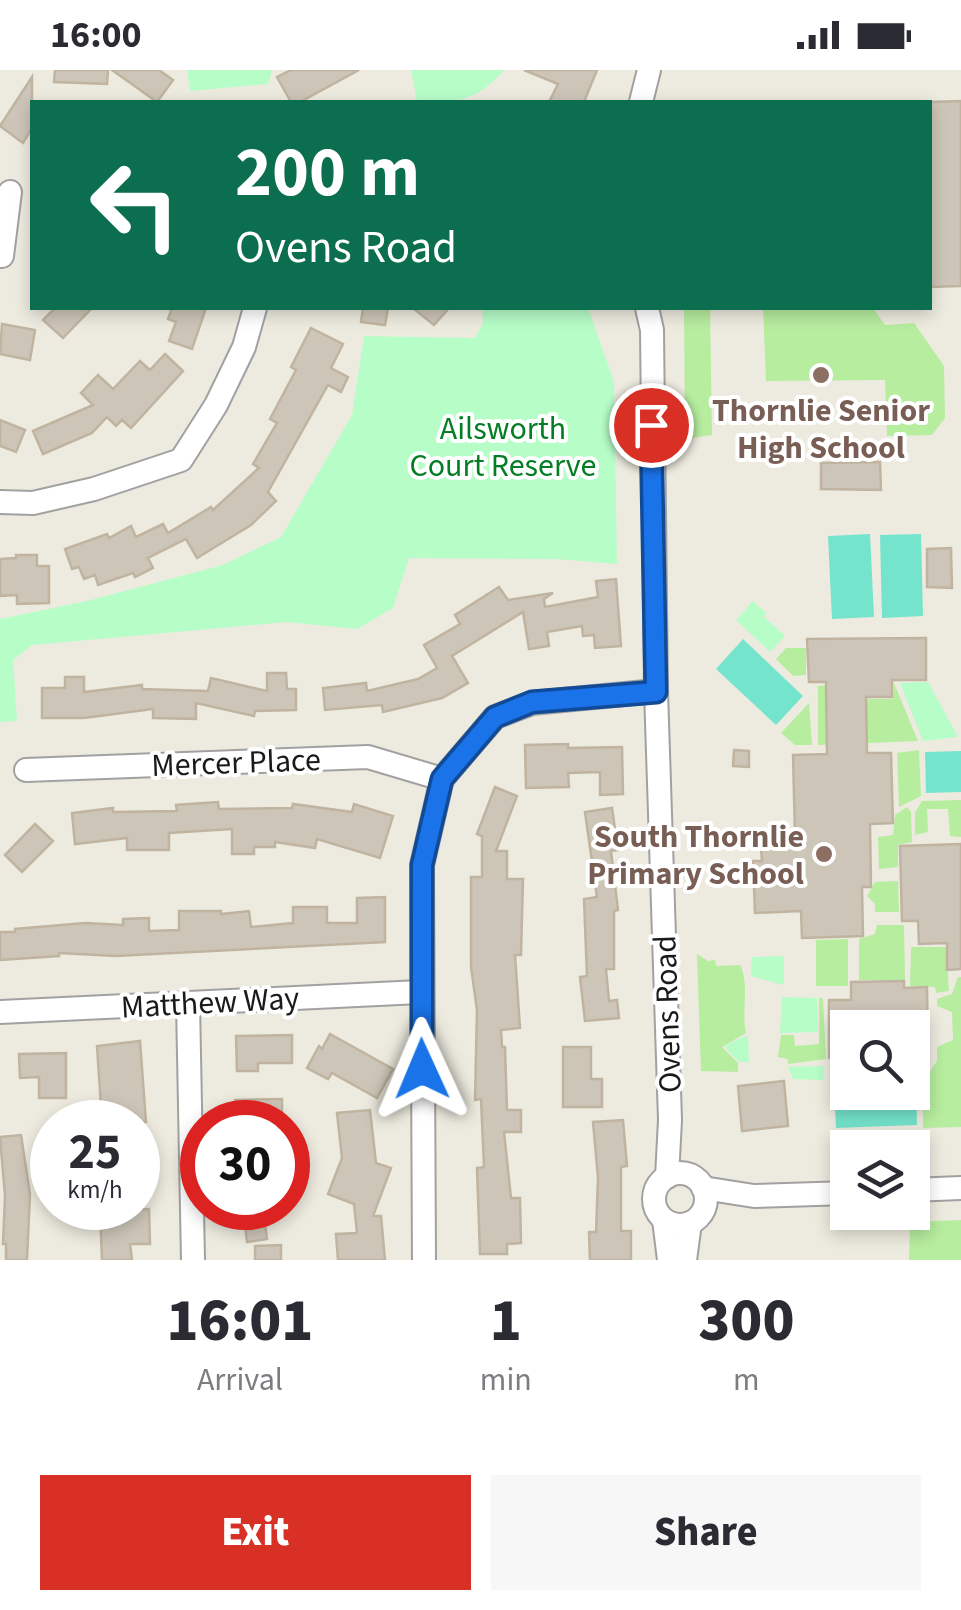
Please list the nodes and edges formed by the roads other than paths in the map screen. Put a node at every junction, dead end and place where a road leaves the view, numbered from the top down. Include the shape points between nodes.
1 (648, 70) edge
2 (642, 100) edge
3 (14, 192) edge
4 (2, 256) edge
5 (254, 310) edge
6 (648, 310) edge
7 (0, 502) edge
8 (656, 692) junction
9 (26, 770) dead end
10 (442, 779) junction
11 (420, 992) junction
12 (188, 1004) junction
13 (0, 1012) edge
14 (961, 1188) edge
15 (930, 1189) edge
16 (830, 1193) edge
17 (691, 1194) junction
18 (664, 1220) junction
19 (193, 1260) edge
20 (424, 1260) edge
21 (669, 1260) edge
22 (686, 1260) edge

1 - 2 street
3 - 4 street
5 - 7 street via 216,405 181,460 64,496
6 - 8 street, Ovens Road
8 - 10 street via 532,702 495,717
8 - 17 street, Ovens Road via 670,1120
9 - 10 street, Mercer Place via 368,757
10 - 11 street via 422,865
11 - 12 street, Matthew Way
11 - 20 street
12 - 13 street, Matthew Way
12 - 19 street
14 - 15 street
16 - 17 street
17 - 18 street via 677,1225
17 - 18 street, Ovens Road via 656,1189 654,1206
17 - 22 street, Ovens Road
18 - 21 street, Ovens Road

